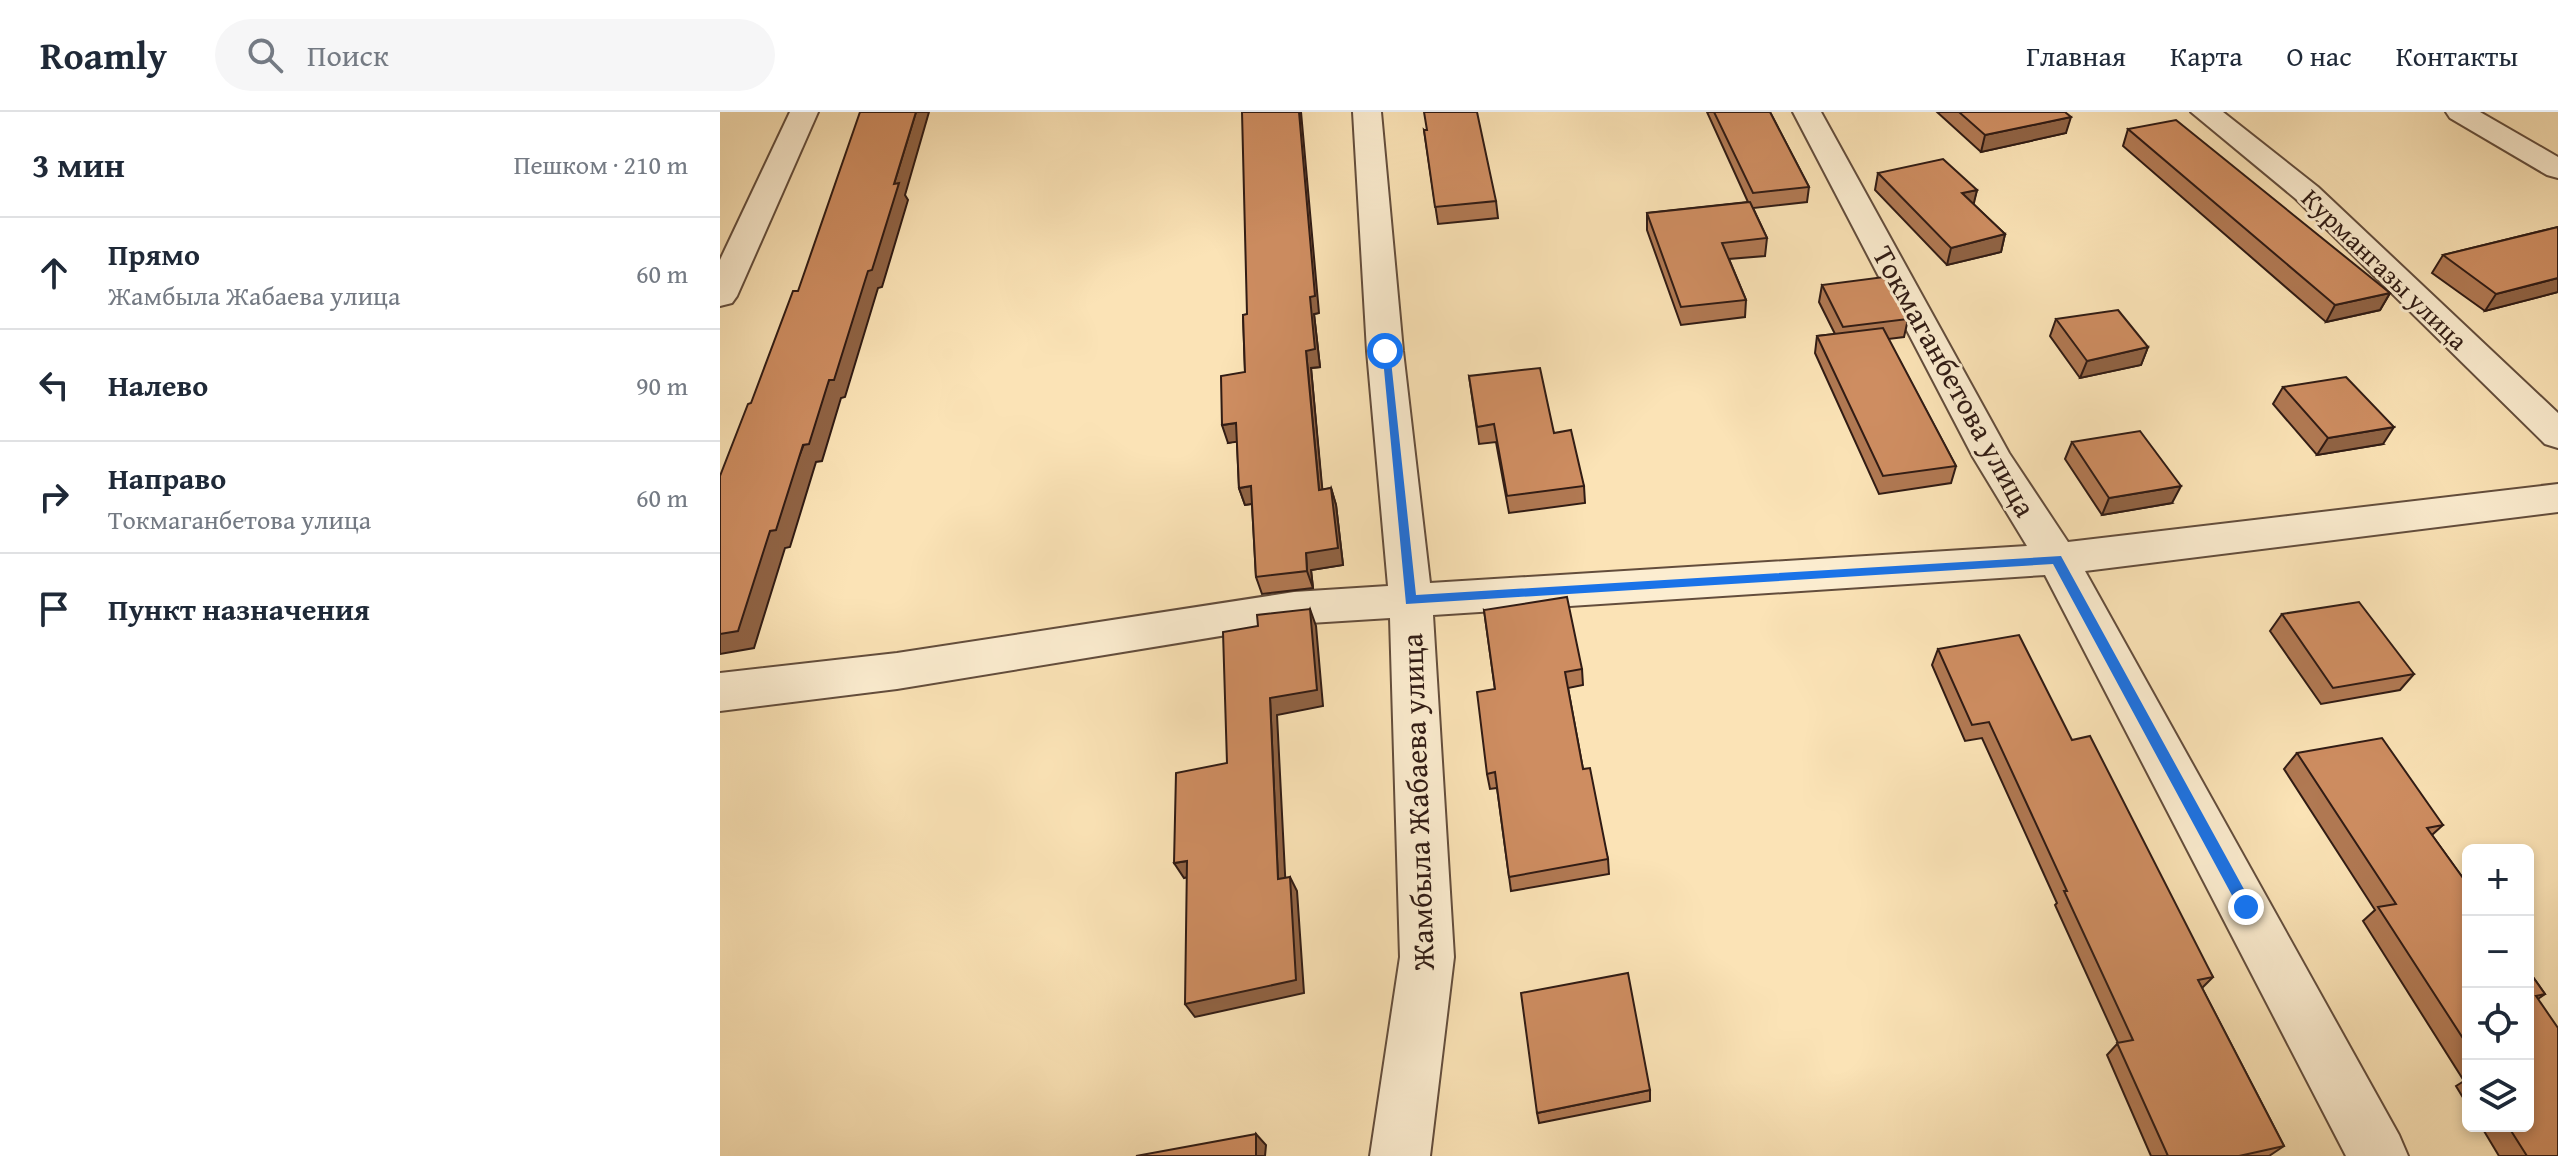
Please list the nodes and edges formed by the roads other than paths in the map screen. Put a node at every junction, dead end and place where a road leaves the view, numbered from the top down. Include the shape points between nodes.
1 (804, 112) edge
2 (1367, 112) edge
3 (1807, 112) edge
4 (2205, 112) edge
5 (2460, 112) edge
6 (2558, 169) edge
7 (720, 296) edge
8 (2558, 435) edge
9 (2558, 498) edge
10 (2057, 559) junction
11 (1411, 601) junction
12 (720, 692) edge
13 (1400, 1156) edge
14 (2378, 1156) edge

1 - 7 street
2 - 11 street, Жамбыла Жабаева улица
3 - 10 street, Токмаганбетова улица via 1992,457
4 - 8 street, Курмангазы улица via 2307,193
5 - 6 street
9 - 10 street
10 - 11 street
10 - 14 street, Токмаганбетова улица
11 - 12 street via 1294,608 897,671
11 - 13 street, Жамбыла Жабаева улица via 1427,957

